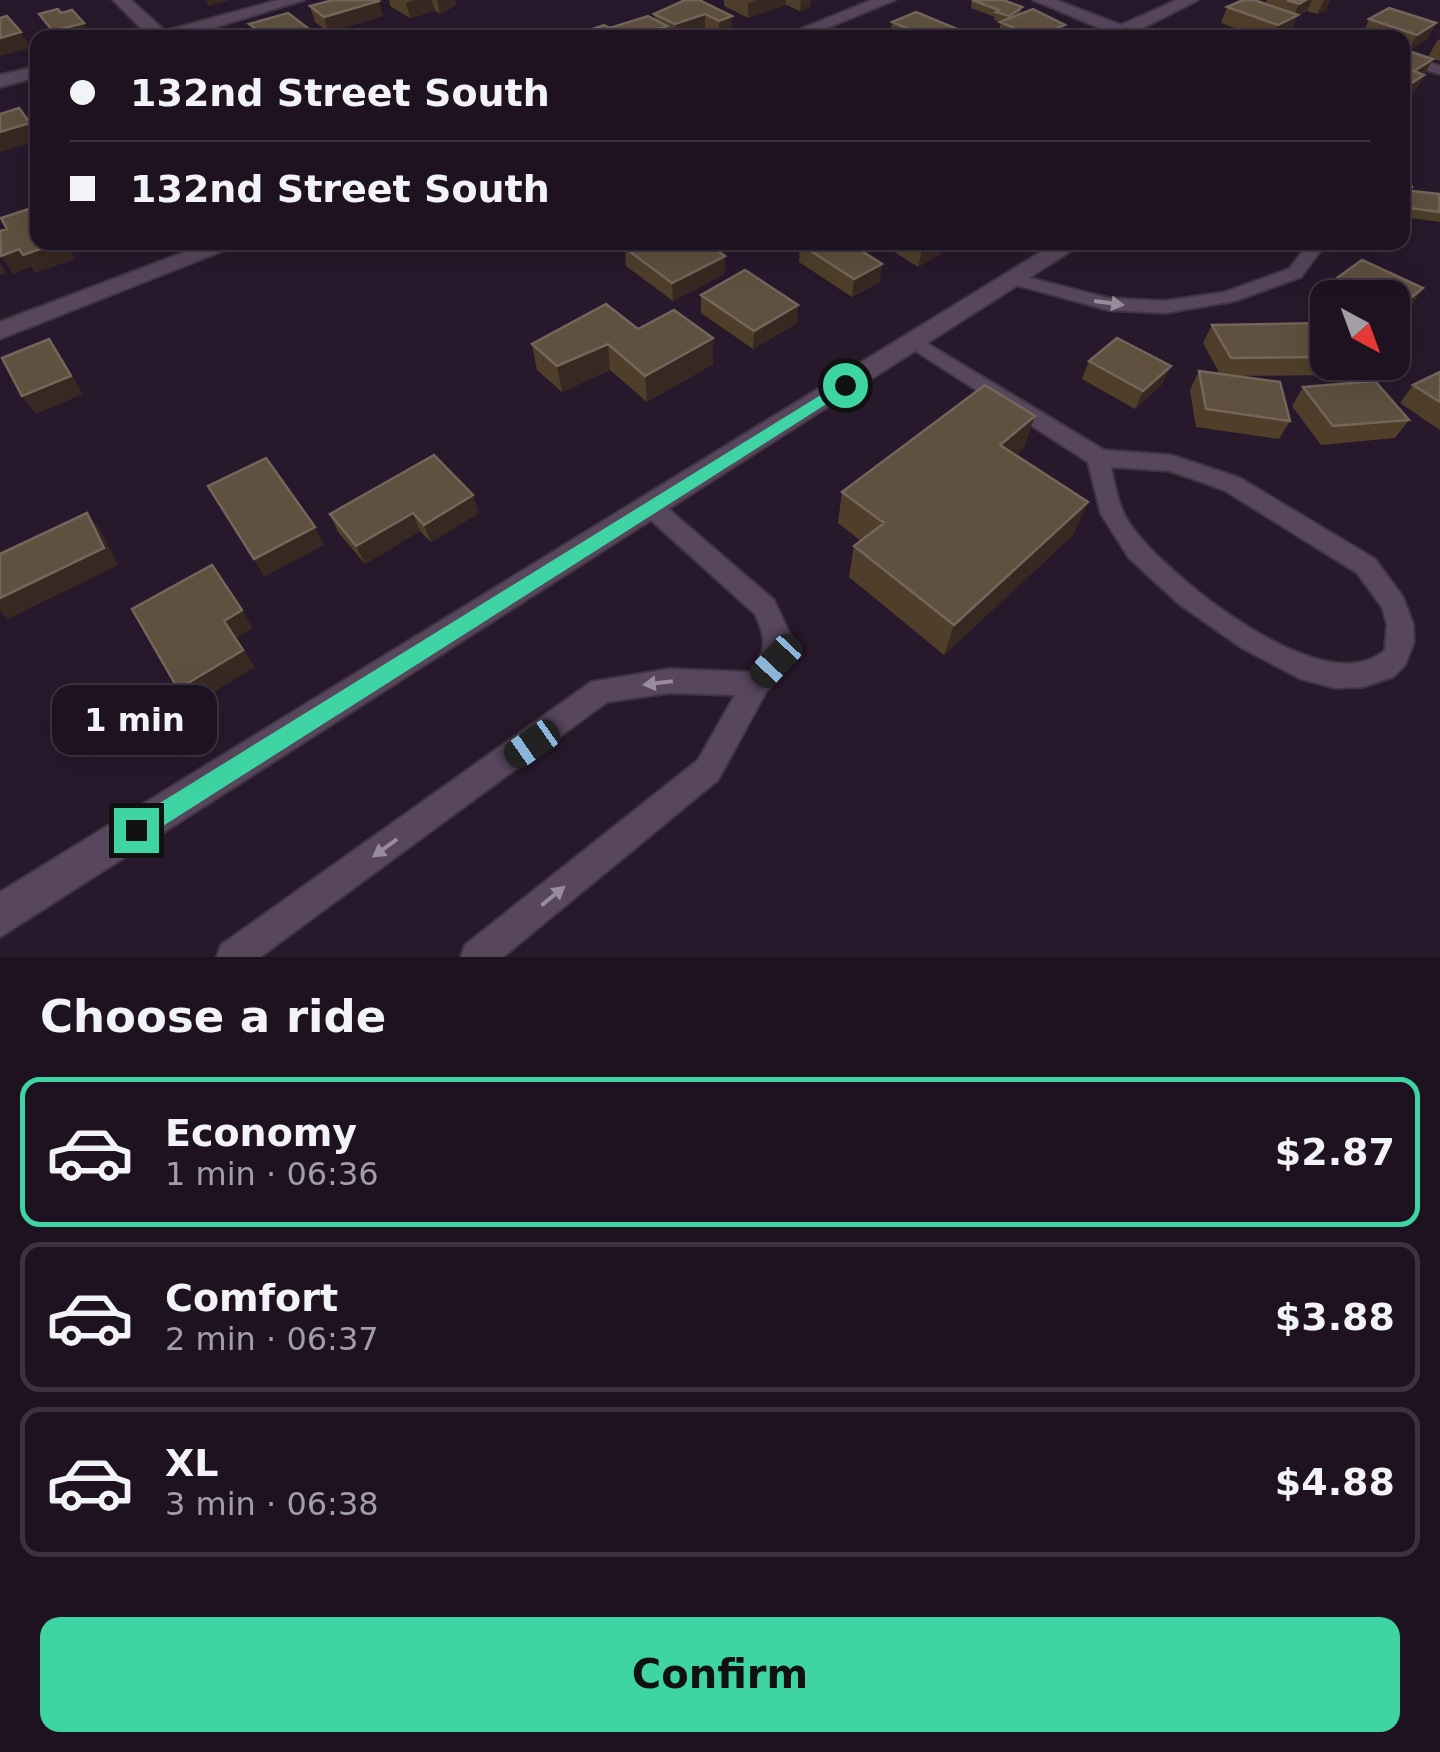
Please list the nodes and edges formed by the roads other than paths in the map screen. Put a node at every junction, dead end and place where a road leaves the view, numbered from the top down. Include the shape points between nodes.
1 (121, 0) edge
2 (296, 0) edge
3 (887, 0) edge
4 (1041, 0) edge
5 (1190, 0) edge
6 (153, 30) edge
7 (186, 30) edge
8 (807, 30) edge
9 (1121, 30) edge
10 (1139, 30) edge
11 (1410, 61) edge
12 (1440, 70) edge
13 (30, 73) edge
14 (0, 82) edge
15 (213, 250) edge
16 (1061, 250) edge
17 (1313, 250) edge
18 (1015, 279) junction
19 (0, 331) edge
20 (914, 342) junction
21 (1099, 458) junction
22 (650, 506) junction
23 (756, 684) junction
24 (0, 916) edge
25 (233, 957) edge
26 (477, 957) edge

1 - 6 street
2 - 7 street
3 - 8 street
4 - 9 street
5 - 10 street
11 - 12 lane
13 - 14 street
15 - 19 street
16 - 18 street
18 -> 17 lane via 1108,304 1165,307 1228,297 1295,273
18 - 20 street
20 - 21 lane
20 - 22 street
21 - 21 lane via 1109,505 1140,554 1282,660 1334,676 1359,675 1394,658 1404,624 1384,584 1366,566 1232,484 1171,464
22 - 23 lane via 765,607 778,637 776,661
22 - 24 street
23 -> 25 lane via 669,680 601,691
26 -> 23 lane via 708,770

